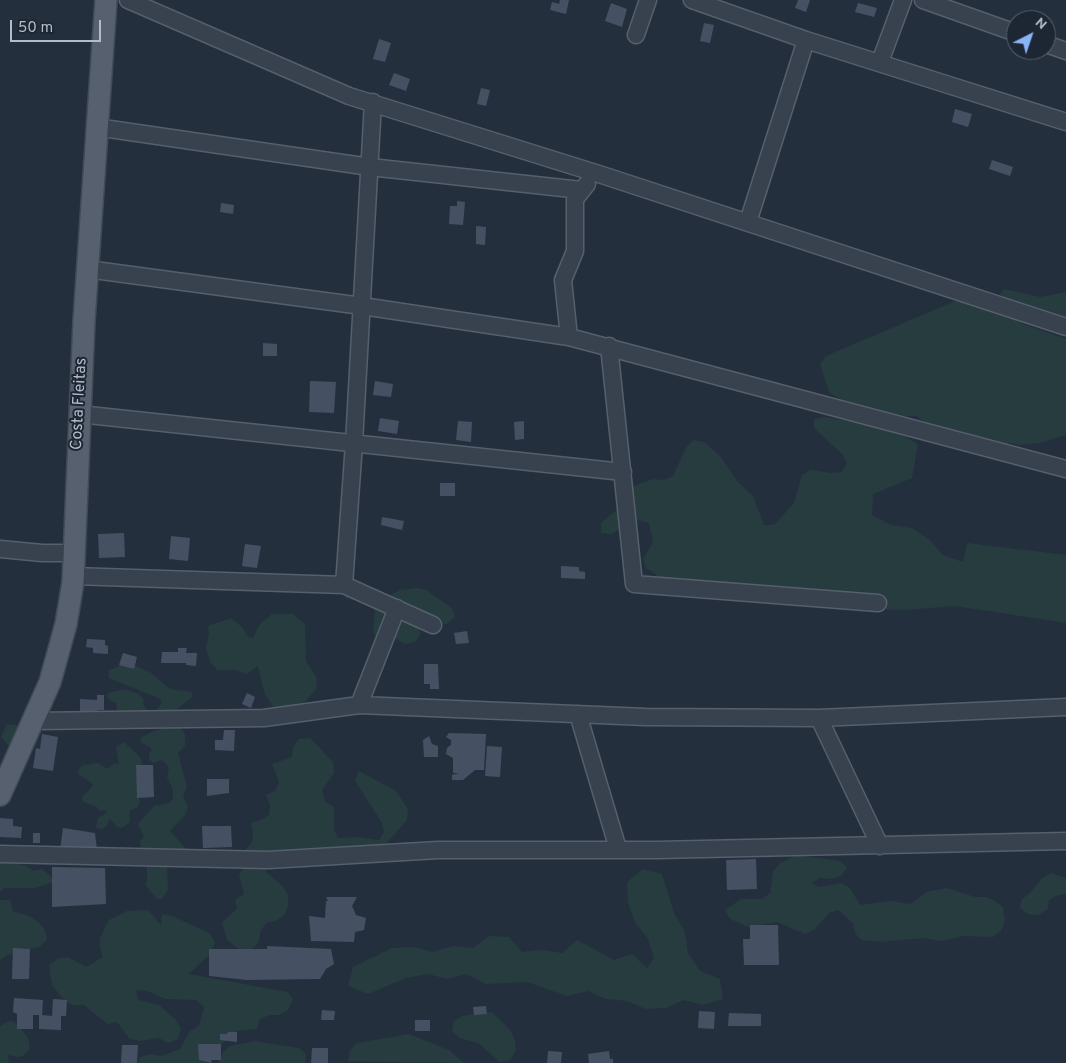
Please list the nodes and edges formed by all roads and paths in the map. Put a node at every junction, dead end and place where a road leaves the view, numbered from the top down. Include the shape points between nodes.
1 (106, 0) edge
2 (128, 0) edge
3 (648, 0) edge
4 (692, 0) edge
5 (903, 0) edge
6 (923, 0) edge
7 (1006, 29) edge
8 (636, 34) dead end
9 (806, 40) junction
10 (880, 62) junction
11 (374, 102) junction
12 (1066, 122) edge
13 (96, 127) junction
14 (370, 167) junction
15 (602, 175) junction
16 (581, 190) junction
17 (748, 222) junction
18 (87, 269) junction
19 (362, 306) junction
20 (1066, 327) edge
21 (568, 337) junction
22 (609, 346) junction
23 (79, 414) junction
24 (354, 444) junction
25 (1066, 468) edge
26 (623, 472) junction
27 (0, 549) edge
28 (74, 553) junction
29 (73, 576) junction
30 (344, 585) junction
31 (878, 603) dead end
32 (397, 608) junction
33 (433, 625) dead end
34 (359, 705) junction
35 (1066, 707) edge
36 (578, 714) junction
37 (819, 718) junction
38 (34, 722) junction
39 (0, 795) edge
40 (1066, 841) edge
41 (880, 846) junction
42 (618, 850) junction
43 (0, 854) edge

1 - 13 main road, Costa Fleitas
2 - 11 street via 349,96
3 - 8 street
4 - 9 street
5 - 10 street
6 - 7 street
9 - 10 street
9 - 17 street
10 - 12 street
11 - 14 street
11 - 15 street
13 - 14 street
13 - 18 main road, Costa Fleitas
14 - 16 street
14 - 19 street
15 - 16 street
15 - 17 street
16 - 21 street via 574,199 574,259 563,280
17 - 20 street
18 - 19 street
18 - 23 main road, Costa Fleitas
19 - 21 street
19 - 24 street
21 - 22 street
22 - 25 street
22 - 26 street
23 - 24 street
23 - 28 main road, Costa Fleitas
24 - 26 street
24 - 30 street
26 - 31 street via 634,584
27 - 28 street
28 - 29 main road, Costa Fleitas
29 - 30 street
29 - 38 main road, Costa Fleitas via 66,624 50,682
30 - 32 street
32 - 33 street
32 - 34 street
34 - 36 street
34 - 38 street via 264,718
35 - 37 street
36 - 37 street
36 - 42 street
37 - 41 street
38 - 39 main road, Costa Fleitas
40 - 41 street
41 - 42 street
42 - 43 street via 438,850 268,860

